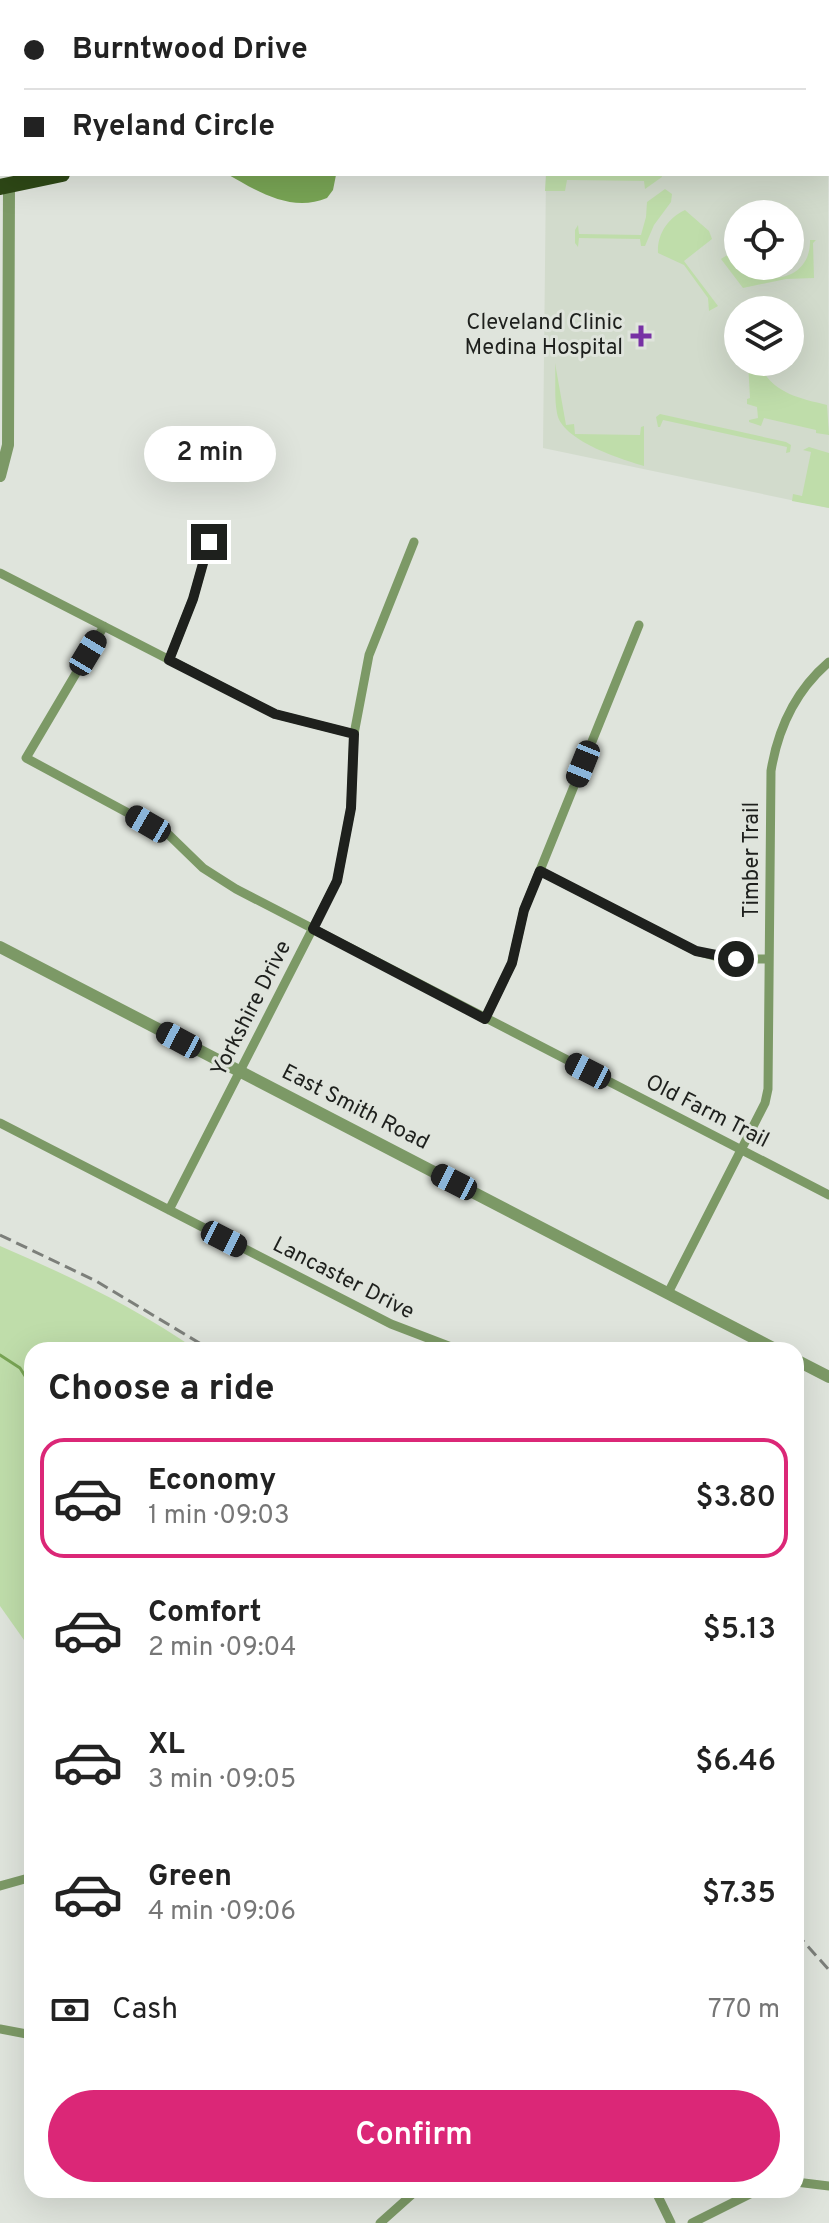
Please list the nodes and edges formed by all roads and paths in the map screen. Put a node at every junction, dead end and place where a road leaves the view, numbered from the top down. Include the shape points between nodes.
1 (52, 176) edge
2 (5, 186) edge
3 (0, 476) edge
4 (209, 542) dead end
5 (414, 542) dead end
6 (0, 573) edge
7 (639, 625) dead end
8 (104, 626) junction
9 (169, 660) junction
10 (829, 662) edge
11 (354, 734) junction
12 (540, 871) junction
13 (313, 929) junction
14 (0, 947) edge
15 (769, 959) junction
16 (485, 1019) junction
17 (240, 1071) junction
18 (0, 1123) edge
19 (743, 1151) junction
20 (829, 1195) edge
21 (169, 1210) junction
22 (668, 1293) junction
23 (438, 1342) edge
24 (762, 1342) edge
25 (804, 1364) edge
26 (829, 1377) edge
27 (24, 1879) edge
28 (0, 1886) edge
29 (0, 2029) edge
30 (24, 2034) edge
31 (804, 2183) edge
32 (829, 2186) edge
33 (408, 2198) edge
34 (659, 2198) edge
35 (742, 2198) edge
36 (380, 2223) edge
37 (671, 2223) edge
38 (692, 2223) edge

1 - 2 highway
2 - 3 street via 8,445
4 - 9 street
5 - 11 street, Yorkshire Drive via 369,655
6 - 8 street
7 - 12 street
8 - 9 street
8 - 13 street, Old Farm Trail via 26,758 169,835 203,868
9 - 11 street via 275,714
10 - 15 street, Timber Trail via 787,714 774,752
11 - 13 street, Yorkshire Drive via 351,808 337,881
12 - 15 street via 696,951 725,959
12 - 16 street via 512,963
13 - 16 street, Old Farm Trail
13 - 17 street, Yorkshire Drive
14 - 17 street, East Smith Road
15 - 19 street, Timber Trail via 768,1089
16 - 19 street, Old Farm Trail
17 - 21 street, Yorkshire Drive
17 - 22 street, East Smith Road
18 - 21 street, Lancaster Drive
19 - 20 street, Old Farm Trail
19 - 22 street, Timber Trail
21 - 23 street, Lancaster Drive via 391,1324
22 - 24 street, East Smith Road
25 - 26 street
27 - 28 street
29 - 30 street
31 - 32 street
33 - 36 street
34 - 37 street
35 - 38 street

